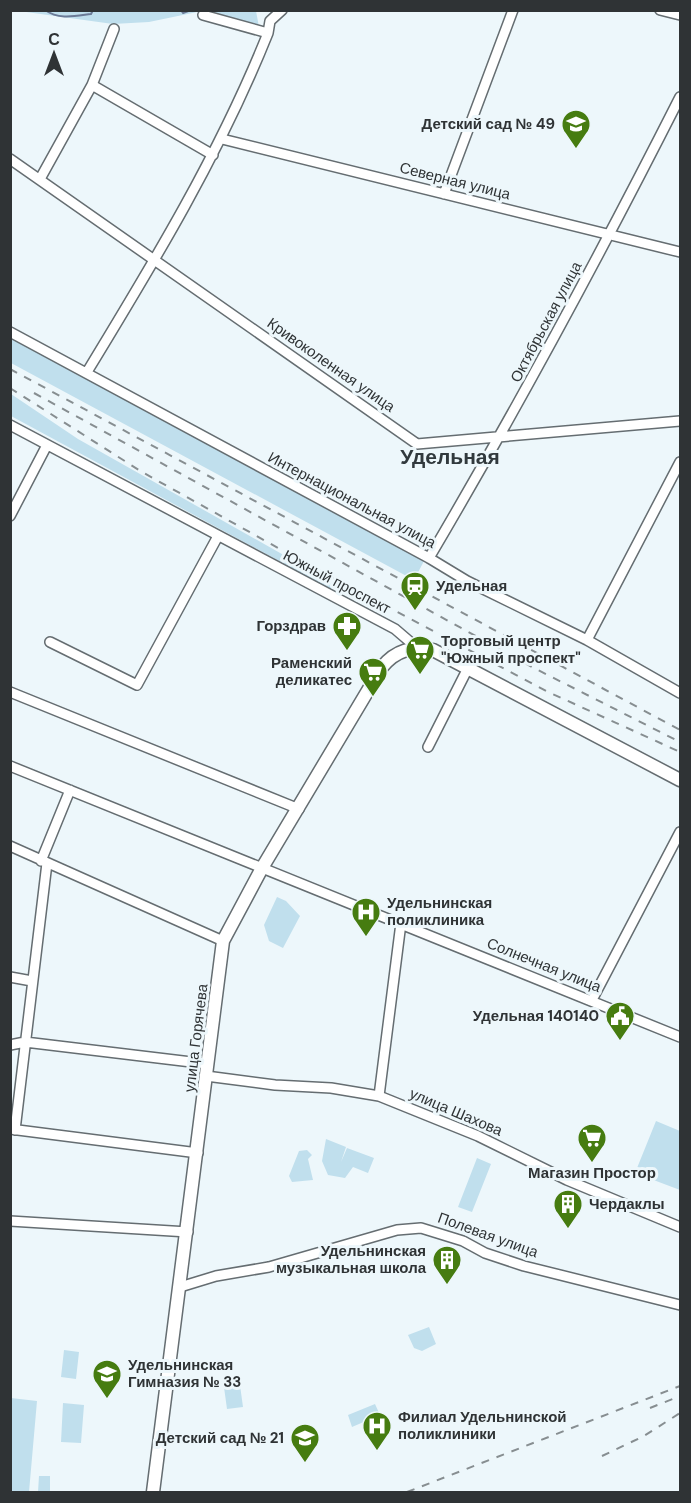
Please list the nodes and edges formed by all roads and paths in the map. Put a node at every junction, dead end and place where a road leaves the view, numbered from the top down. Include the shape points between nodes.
1 (282, 10) edge
2 (513, 10) edge
3 (660, 10) edge
4 (203, 15) dead end
5 (681, 15) edge
6 (114, 29) dead end
7 (268, 33) junction
8 (92, 85) junction
9 (681, 97) edge
10 (222, 139) junction
11 (213, 155) junction
12 (10, 159) edge
13 (40, 179) junction
14 (444, 194) junction
15 (610, 235) junction
16 (681, 252) edge
17 (156, 260) junction
18 (10, 332) edge
19 (87, 372) junction
20 (681, 422) edge
21 (10, 425) edge
22 (500, 438) junction
23 (47, 444) junction
24 (681, 462) edge
25 (10, 516) edge
26 (218, 536) junction
27 (429, 558) junction
28 (586, 640) junction
29 (50, 642) dead end
30 (416, 647) junction
31 (468, 668) junction
32 (10, 692) edge
33 (681, 693) edge
34 (428, 747) dead end
35 (10, 766) edge
36 (681, 780) edge
37 (70, 790) junction
38 (299, 809) junction
39 (681, 832) edge
40 (10, 846) edge
41 (44, 862) junction
42 (262, 868) junction
43 (401, 923) junction
44 (223, 941) junction
45 (10, 977) edge
46 (32, 981) junction
47 (592, 1000) junction
48 (681, 1037) edge
49 (25, 1042) junction
50 (10, 1045) edge
51 (207, 1070) junction
52 (380, 1096) junction
53 (13, 1130) edge
54 (198, 1153) junction
55 (10, 1221) edge
56 (681, 1227) edge
57 (188, 1232) junction
58 (180, 1287) junction
59 (681, 1305) edge
60 (153, 1492) edge

1 - 7 street via 270,21
2 - 14 street
3 - 5 street
4 - 7 street
6 - 8 street
7 - 10 street
8 - 11 street
8 - 13 street
9 - 15 street, Октябрьская улица
10 - 11 street
10 - 14 street, Северная улица
11 - 17 street
12 - 13 street, Кривоколенная улица
13 - 17 street, Кривоколенная улица
14 - 15 street, Северная улица
15 - 16 street, Северная улица
15 - 22 street, Октябрьская улица
17 - 19 street
17 - 22 street, Кривоколенная улица via 417,444
18 - 19 street, Интернациональная улица
19 - 27 street, Интернациональная улица
20 - 22 street, Кривоколенная улица
21 - 23 street, Южный проспект
22 - 27 street, Октябрьская улица
23 - 25 street
23 - 26 street, Южный проспект
24 - 28 street
26 - 29 street via 137,685
26 - 30 street, Южный проспект via 395,629
27 - 28 street, Интернациональная улица
28 - 33 street, Интернациональная улица
30 - 31 main road, Южный проспект via 433,650
30 - 38 main road, улица Горячева via 396,654 382,667
31 - 34 street
31 - 36 main road, Южный проспект
32 - 38 street
35 - 37 street, Солнечная улица
37 - 41 street
37 - 42 street, Солнечная улица
38 - 42 main road, улица Горячева
39 - 47 street
40 - 41 street
41 - 44 street
41 - 46 street
42 - 43 street, Солнечная улица
42 - 44 main road, улица Горячева
43 - 47 street, Солнечная улица
43 - 52 street
44 - 51 main road, улица Горячева
45 - 46 street
46 - 49 street
47 - 48 street, Солнечная улица
49 - 50 street, улица Шахова
49 - 51 street, улица Шахова
49 - 53 street
51 - 52 street, улица Шахова via 275,1085
51 - 54 main road, улица Горячева
52 - 56 street, улица Шахова
53 - 54 street
54 - 57 main road, улица Горячева
55 - 57 street
57 - 58 main road, улица Горячева
58 - 59 street, Полевая улица via 216,1276 269,1268 397,1230 426,1228 524,1266
58 - 60 main road, улица Горячева

